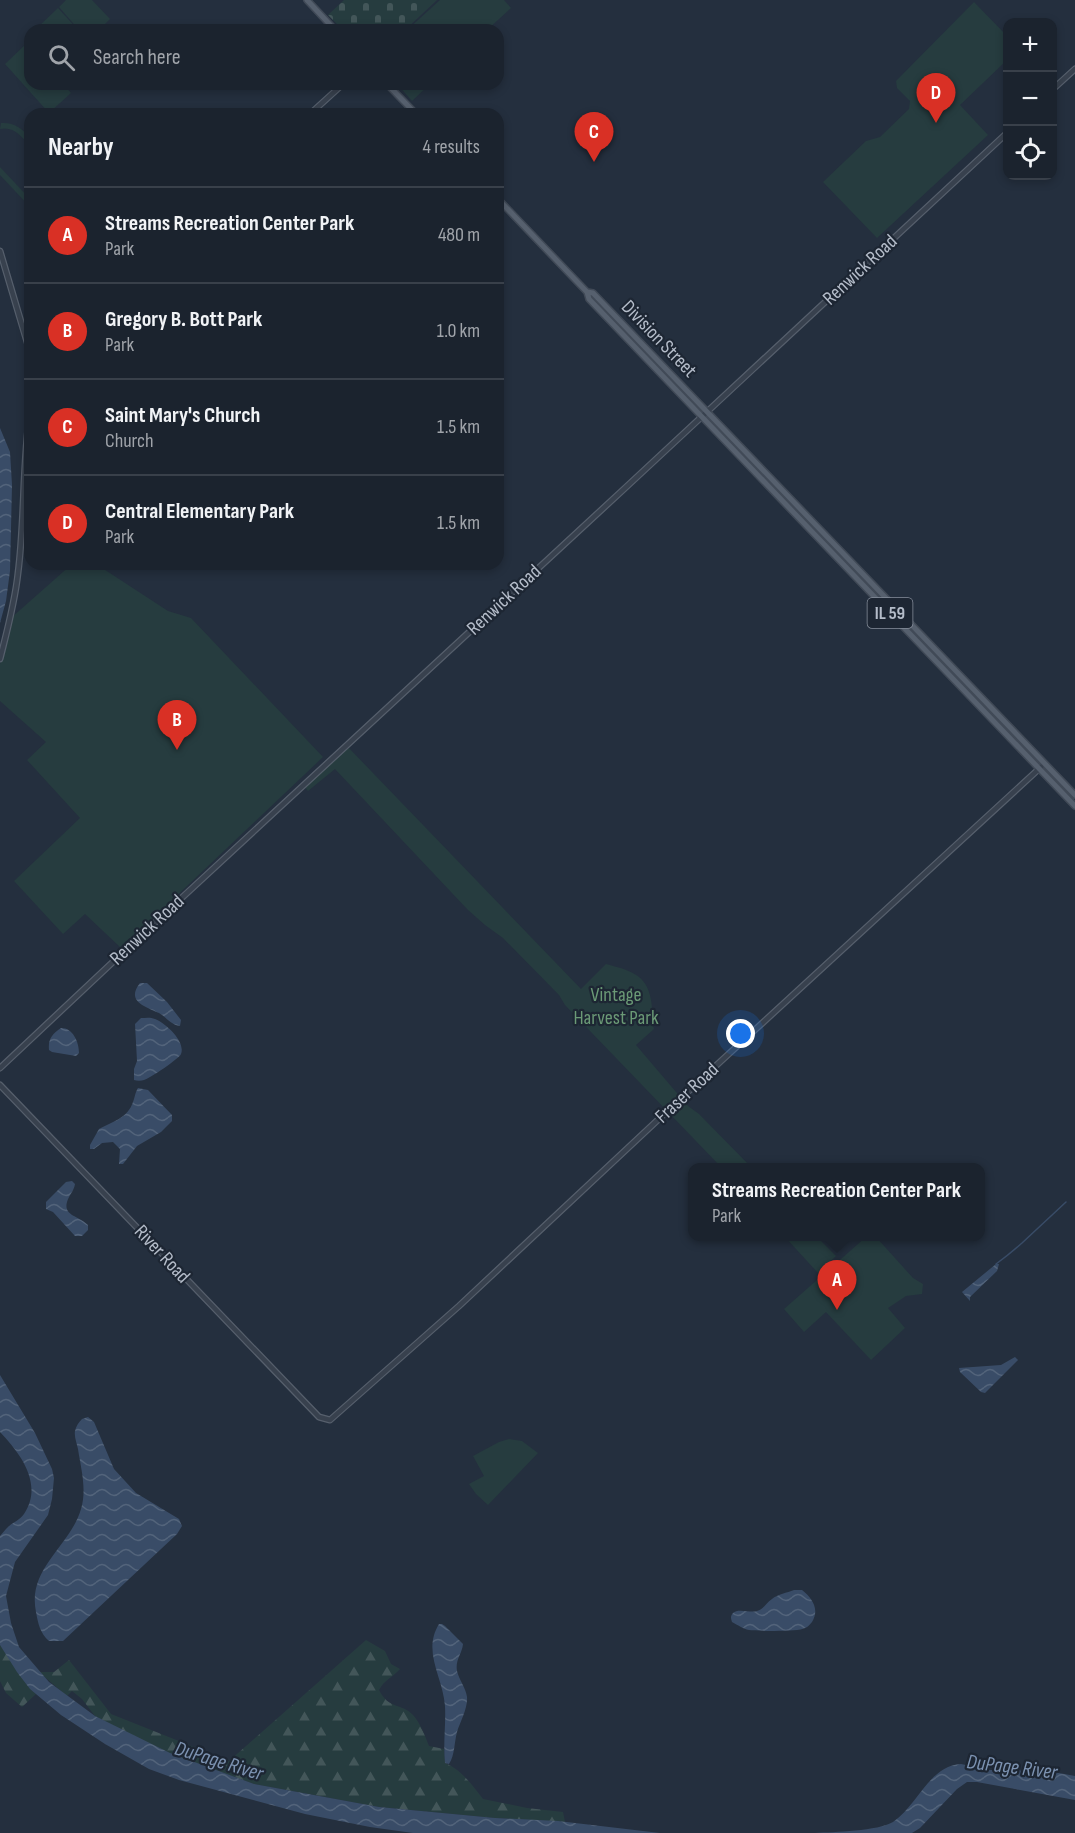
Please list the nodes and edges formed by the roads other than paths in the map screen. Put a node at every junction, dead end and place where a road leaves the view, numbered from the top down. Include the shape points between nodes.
1 (307, 0) edge
2 (329, 24) edge
3 (1075, 69) edge
4 (1057, 86) edge
5 (336, 90) edge
6 (393, 90) edge
7 (317, 108) edge
8 (410, 108) edge
9 (1003, 137) edge
10 (504, 205) edge
11 (0, 251) edge
12 (587, 292) junction
13 (24, 332) edge
14 (707, 411) junction
15 (701, 417) junction
16 (24, 474) edge
17 (0, 659) edge
18 (1045, 764) junction
19 (1039, 769) junction
20 (1075, 795) edge
21 (1075, 806) edge
22 (0, 1068) edge
23 (0, 1085) edge
24 (326, 1420) joint

1 - 2 main road
3 - 4 street
5 - 7 street
6 - 8 main road
9 - 14 street, Renwick Road
10 - 12 main road, Division Street / IL 59
11 - 13 street
12 - 14 main road, Division Street / IL 59 via 593,293
12 - 15 main road, Division Street / IL 59 via 589,299
14 - 15 street, Renwick Road
14 - 18 main road, IL 59
15 - 19 main road, IL 59
15 - 22 street, Renwick Road
16 - 17 street via 18,573
18 - 19 street, Fraser Road
18 - 20 main road, IL 59
19 - 21 main road, IL 59
19 - 24 street, Fraser Road via 459,1306 333,1418
23 - 24 street, River Road

